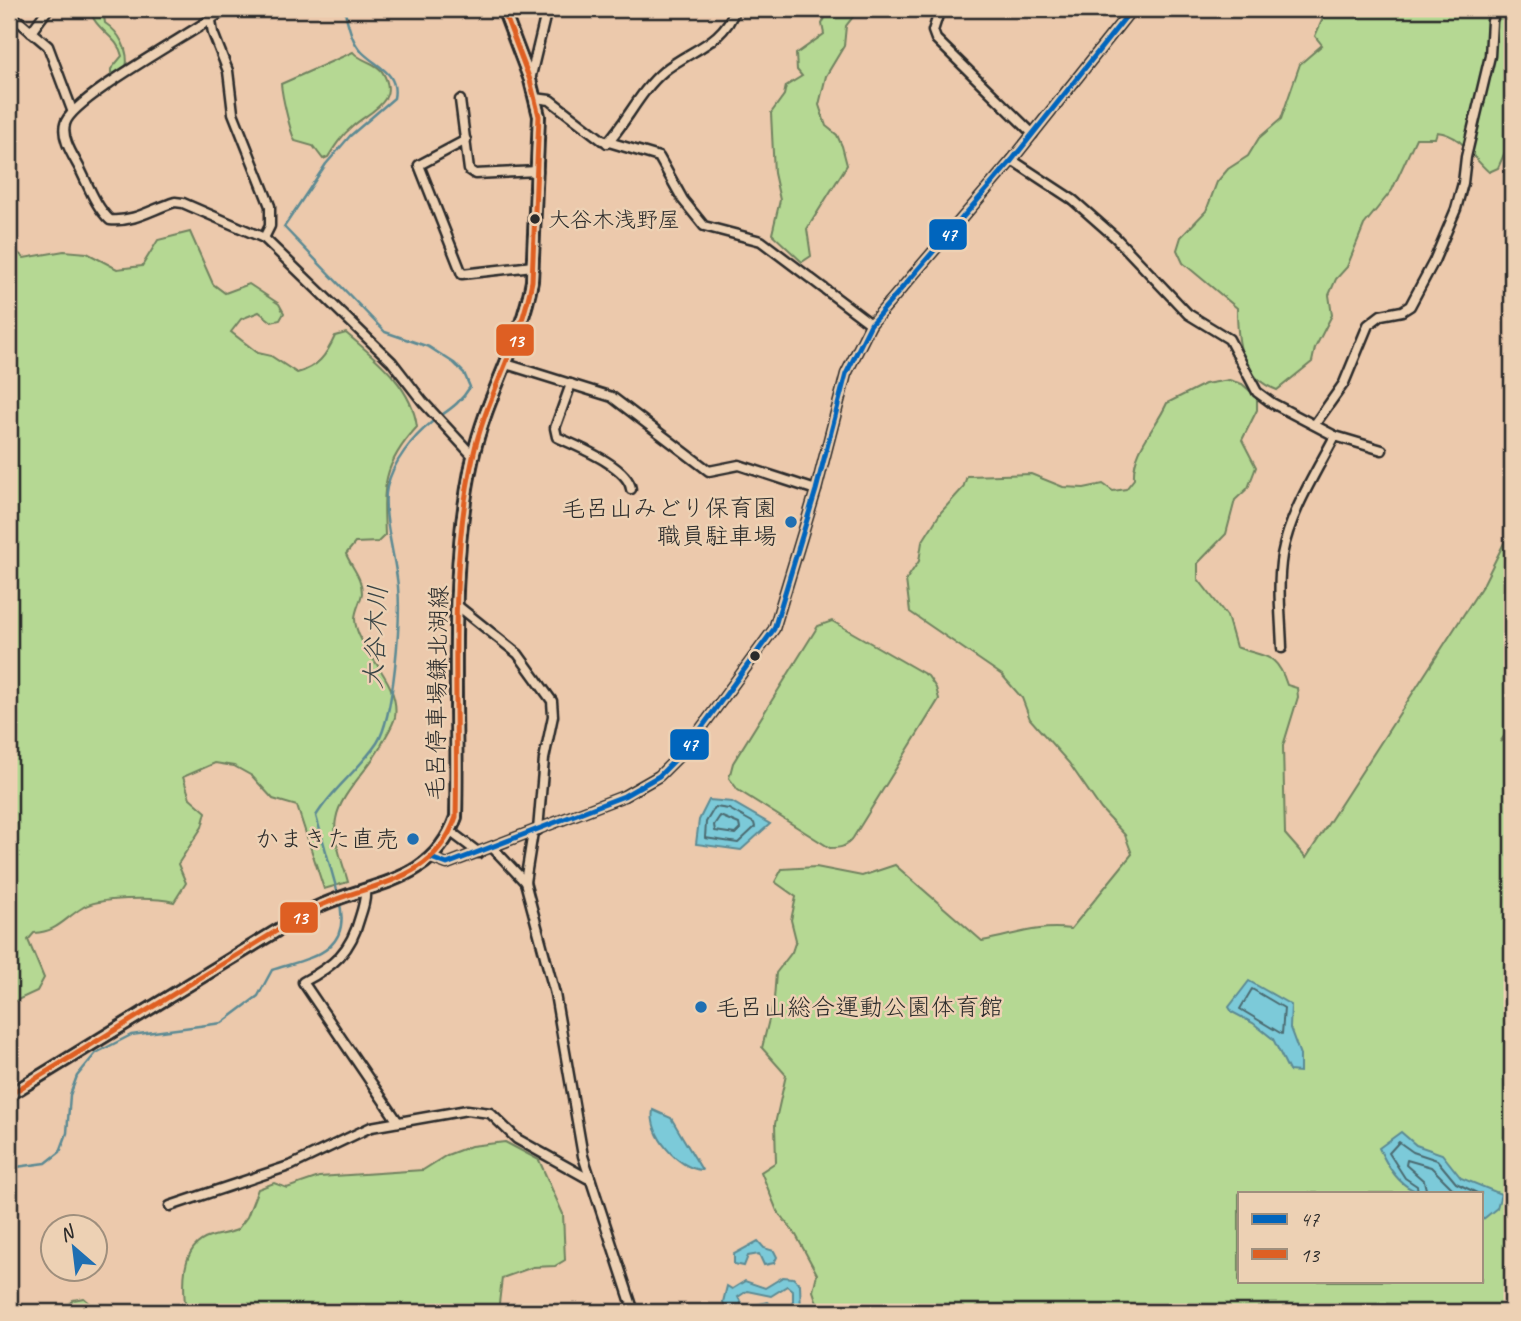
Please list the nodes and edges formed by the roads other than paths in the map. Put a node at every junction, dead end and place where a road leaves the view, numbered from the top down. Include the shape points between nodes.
1 (48, 9) edge
2 (209, 9) edge
3 (226, 9) edge
4 (503, 9) edge
5 (547, 9) edge
6 (736, 9) edge
7 (940, 9) edge
8 (1132, 9) edge
9 (1496, 9) edge
10 (9, 13) edge
11 (210, 21) junction
12 (31, 32) junction
13 (530, 80) junction
14 (535, 98) junction
15 (460, 100) dead end
16 (72, 110) junction
17 (1034, 134) junction
18 (466, 140) junction
19 (607, 143) junction
20 (1012, 160) junction
21 (538, 171) junction
22 (264, 238) junction
23 (533, 266) junction
24 (871, 324) junction
25 (506, 364) junction
26 (571, 384) junction
27 (1315, 424) junction
28 (1335, 436) junction
29 (1382, 450) dead end
30 (473, 456) junction
31 (631, 489) dead end
32 (816, 490) junction
33 (458, 606) junction
34 (1282, 648) dead end
35 (536, 831) junction
36 (451, 832) junction
37 (493, 848) junction
38 (479, 853) junction
39 (431, 858) junction
40 (525, 881) junction
41 (365, 890) junction
42 (9, 1095) edge
43 (398, 1122) junction
44 (587, 1178) junction
45 (170, 1206) dead end
46 (634, 1312) edge

1 - 12 street
2 - 11 street
3 - 11 street
4 - 13 main road, 毛呂停車場鎌北湖線
5 - 13 street
6 - 19 street via 724,32 654,80
7 - 17 street via 933,31 936,39
8 - 17 street
9 - 27 street via 1463,183 1434,261 1410,306 1381,315 1368,325 1344,383
10 - 12 street
11 - 16 street
11 - 22 street via 226,62 233,113 270,205 270,226
12 - 16 street via 52,54
13 - 14 main road, 毛呂停車場鎌北湖線
14 - 19 street via 550,100
14 - 21 main road, 毛呂停車場鎌北湖線
15 - 18 street
16 - 22 street via 64,137 101,211 110,220 133,220 165,205 183,203
17 - 20 street
18 - 21 street via 469,170 475,174
18 - 23 street via 419,165 462,274
19 - 24 street via 659,157 683,200 705,226 761,241
20 - 24 street
20 - 27 street via 1073,200 1181,307 1229,339 1258,392
21 - 23 main road, 毛呂停車場鎌北湖線
22 - 30 street via 392,362
23 - 25 main road, 毛呂停車場鎌北湖線 via 527,308
24 - 32 street via 846,374
25 - 26 street
25 - 30 main road, 毛呂停車場鎌北湖線
26 - 31 street via 555,428 557,437 599,457 627,478
26 - 32 street via 622,402 709,471 738,465
27 - 28 street
28 - 29 street
28 - 34 street via 1297,510 1283,553
30 - 33 main road, 毛呂停車場鎌北湖線 via 461,527
32 - 35 street via 774,629 686,749 641,788
33 - 35 street via 518,654 552,701
33 - 36 main road, 毛呂停車場鎌北湖線 via 456,817
35 - 37 street
35 - 40 street
36 - 38 street
36 - 39 main road, 毛呂停車場鎌北湖線
37 - 38 street
37 - 40 street
38 - 39 street via 447,864
39 - 41 main road, 毛呂停車場鎌北湖線 via 408,876
40 - 44 street via 555,994
41 - 42 main road, 毛呂停車場鎌北湖線 via 292,920
41 - 43 street via 349,947 335,963 303,982
43 - 44 street via 467,1110 490,1113 517,1139
43 - 45 street via 371,1127 292,1165
44 - 46 street

